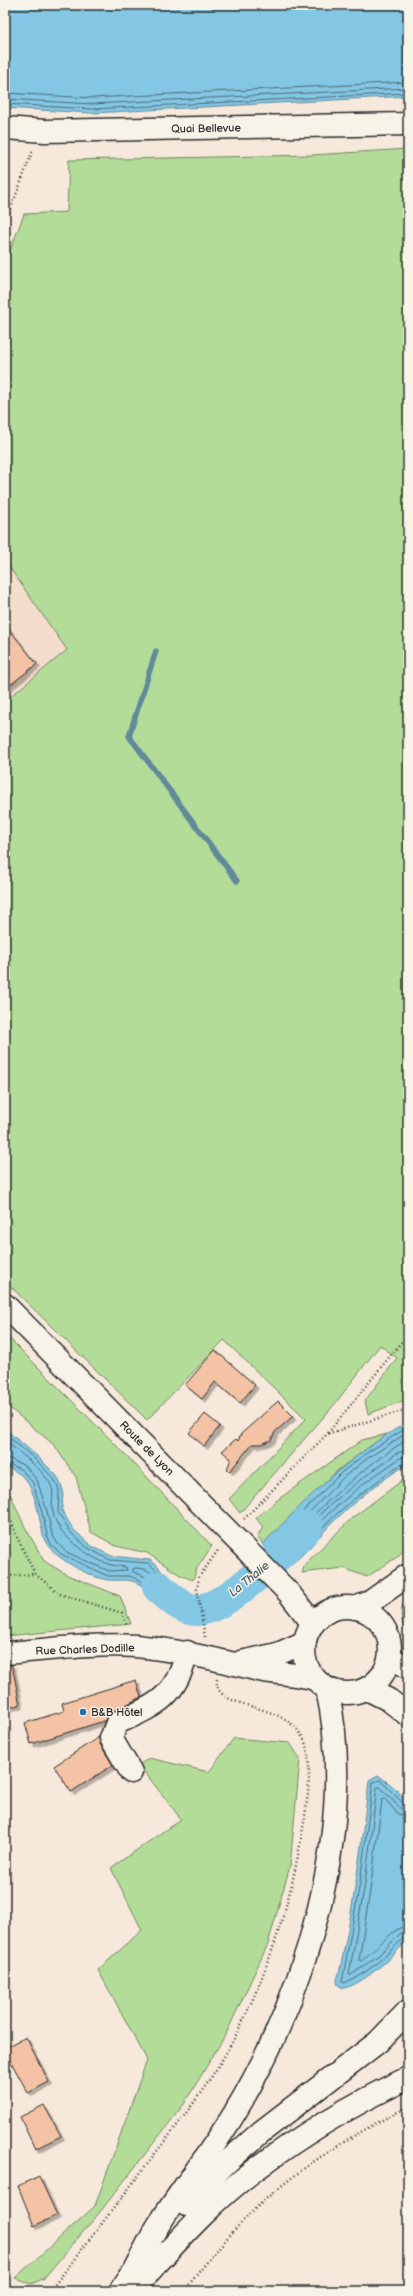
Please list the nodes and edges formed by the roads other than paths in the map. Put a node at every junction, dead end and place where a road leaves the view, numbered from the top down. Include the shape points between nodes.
1 (408, 119) edge
2 (408, 124) edge
3 (321, 126) junction
4 (5, 128) edge
5 (5, 1305) edge
6 (408, 1575) edge
7 (355, 1608) junction
8 (314, 1627) junction
9 (5, 1652) edge
10 (187, 1652) junction
11 (228, 1661) junction
12 (399, 1663) edge
13 (321, 1684) junction
14 (367, 1689) junction
15 (408, 1716) edge
16 (131, 1772) dead end
17 (408, 2011) edge
18 (408, 2029) edge
19 (378, 2042) junction
20 (408, 2078) edge
21 (136, 2268) junction
22 (120, 2291) edge
23 (132, 2291) edge

1 - 3 main road
2 - 3 main road, Quai Bellevue
3 - 4 main road, Quai Bellevue via 38,130
5 - 8 main road, Route de Lyon via 286,1590
6 - 7 main road via 370,1602
7 - 8 main road via 344,1607
7 - 12 main road via 366,1611 383,1626
8 - 11 main road, Rue Charles Dodille via 278,1654
8 - 13 main road via 305,1662
9 - 10 main road, Rue Charles Dodille via 113,1646
10 - 11 main road, Rue Charles Dodille
10 - 16 main road via 177,1681 168,1695 154,1706 117,1724 112,1738
11 - 13 main road, Rue Charles Dodille via 256,1669 284,1672
12 - 14 main road
13 - 14 main road via 340,1694 354,1694
13 - 21 main road via 334,1728 334,1817 325,1882 298,1981 280,2028 258,2074 213,2147 158,2225
14 - 15 main road via 389,1700
17 - 19 main road
18 - 19 main road
19 - 21 main road via 300,2099 225,2164 183,2208
20 - 23 main road via 313,2131 254,2170 207,2211
21 - 22 main road

